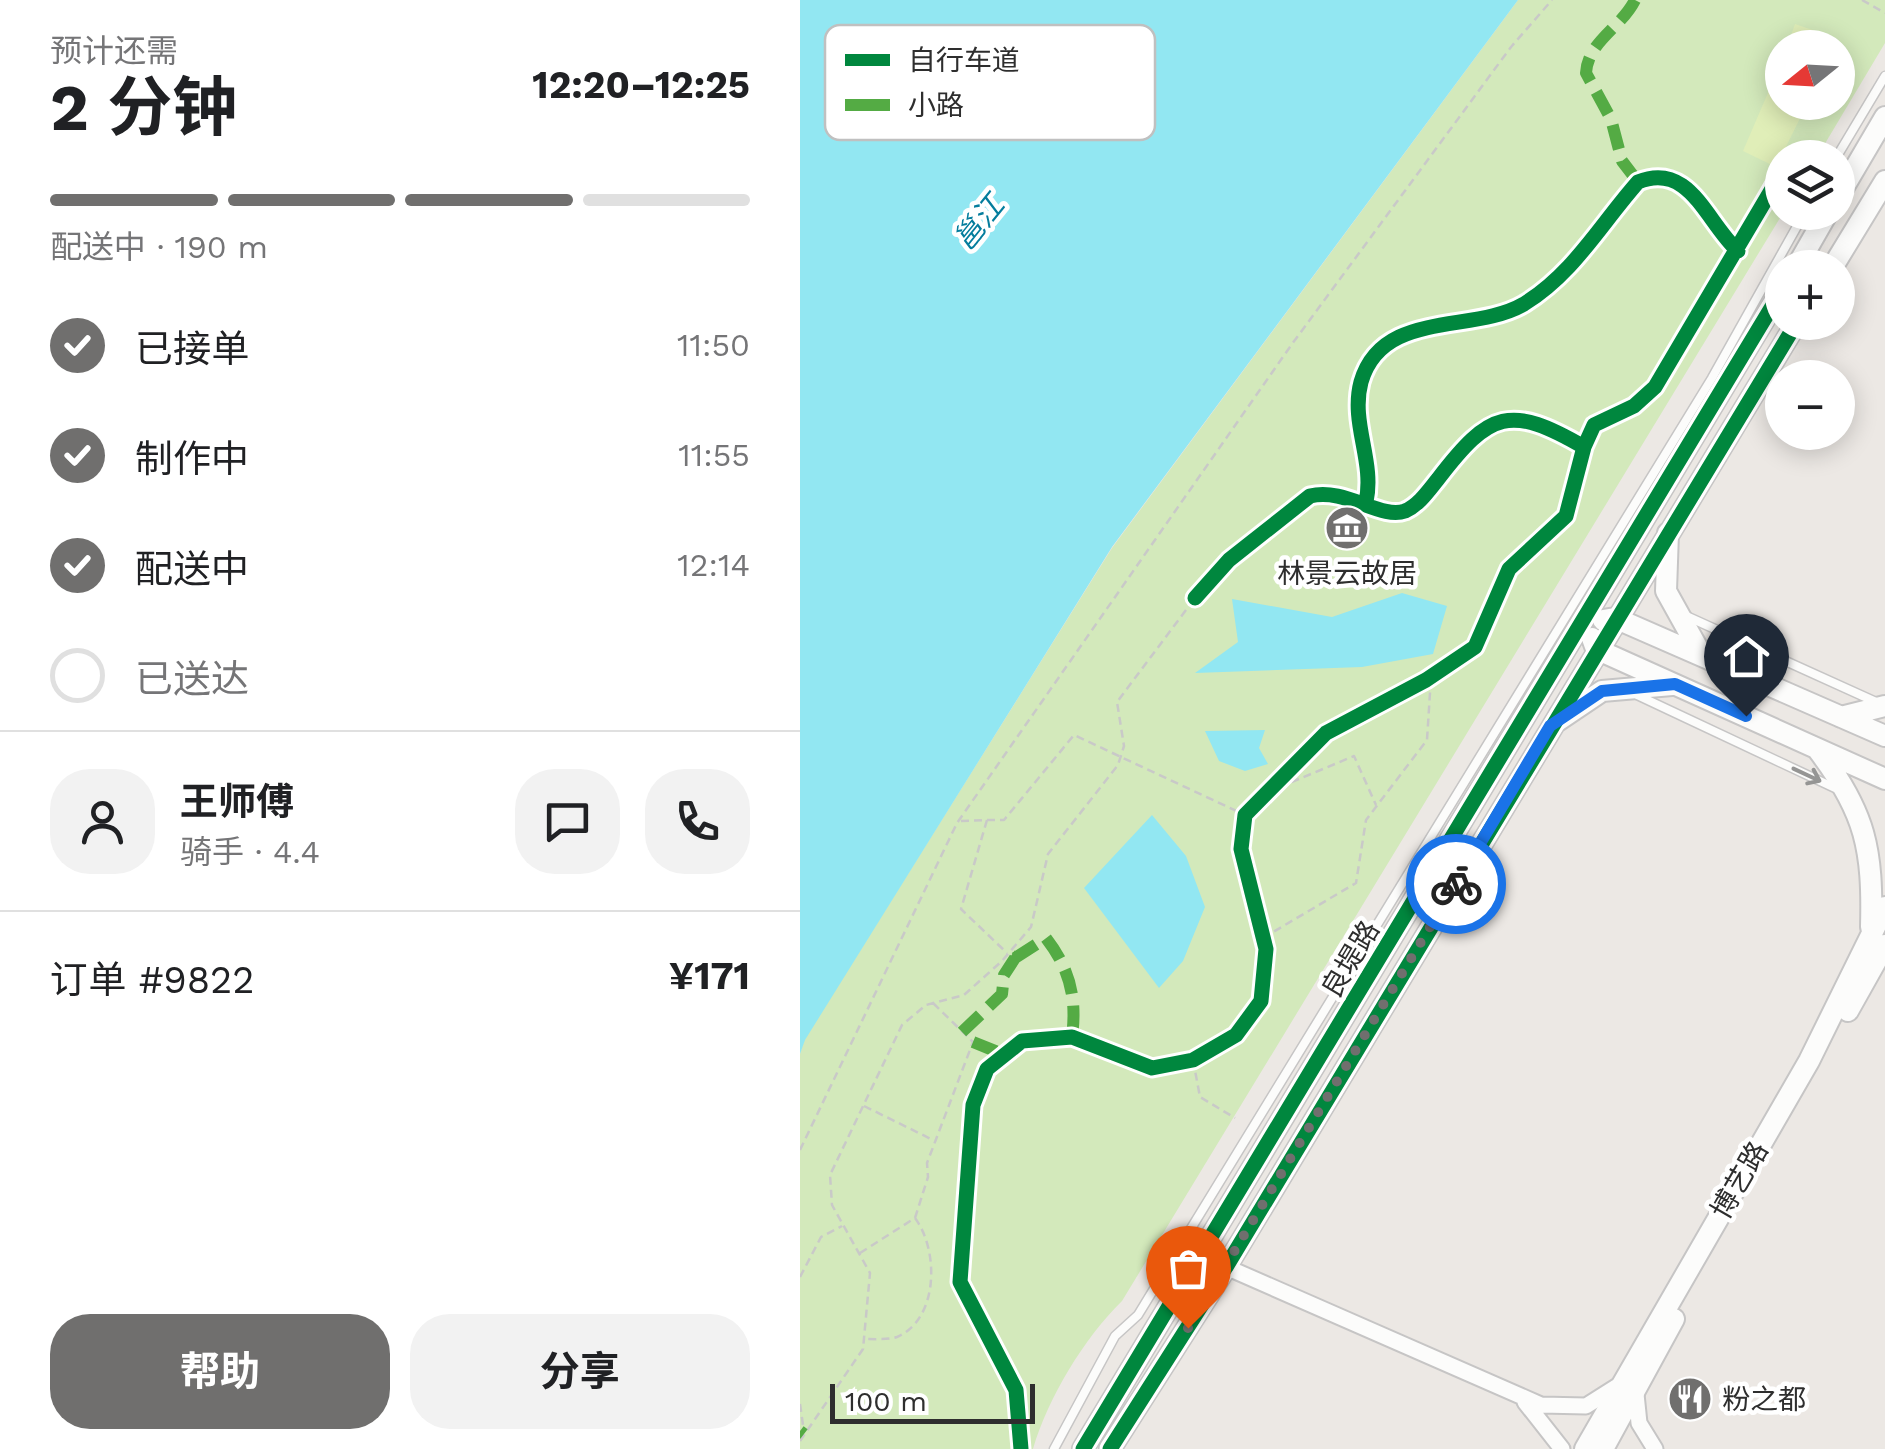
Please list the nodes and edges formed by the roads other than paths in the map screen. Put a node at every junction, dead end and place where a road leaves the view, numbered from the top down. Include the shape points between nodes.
1 (1885, 76) edge
2 (1885, 117) edge
3 (1847, 140) edge
4 (1855, 168) edge
5 (1885, 182) edge
6 (1795, 230) edge
7 (1843, 250) edge
8 (1765, 319) edge
9 (1787, 340) edge
10 (1668, 531) junction
11 (1673, 610) junction
12 (1615, 618) junction
13 (1586, 622) junction
14 (1596, 649) junction
15 (1702, 656) junction
16 (1675, 684) junction
17 (1624, 689) junction
18 (1885, 706) edge
19 (1842, 717) junction
20 (1550, 726) junction
21 (1885, 736) edge
22 (1817, 748) junction
23 (1885, 779) edge
24 (1849, 794) junction
25 (1885, 907) edge
26 (1878, 940) edge
27 (1226, 1267) junction
28 (1632, 1380) junction
29 (1522, 1399) junction
30 (1054, 1449) edge
31 (1083, 1449) edge
32 (1110, 1449) edge
33 (1562, 1449) edge
34 (1585, 1449) edge
35 (1603, 1449) edge
36 (1656, 1449) edge

1 - 3 lane
2 - 4 main road
5 - 7 main road
6 - 30 lane via 1712,378 1138,1314 1115,1336
8 - 13 main road, 良堤路
9 - 10 main road, 良堤路
10 - 11 main road via 1666,591
10 - 12 main road, 良堤路
11 - 15 main road
11 - 18 lane
12 - 13 main road
12 - 14 main road, 良堤路
12 - 15 main road
13 - 14 main road
13 - 31 main road, 良堤路
14 - 16 main road
14 - 20 main road, 良堤路
15 - 19 main road
16 - 17 main road
16 - 22 main road
17 - 20 main road via 1602,691
17 -> 24 lane
18 - 19 main road
19 - 21 main road
20 - 27 main road, 良堤路
22 - 23 main road
22 - 24 main road
24 - 26 main road via 1864,824
25 - 26 main road, 博艺路
26 - 28 main road, 博艺路
27 - 29 street
27 - 32 main road, 良堤路
28 - 29 street via 1586,1406 1552,1408
28 - 34 main road, 博艺路
28 - 35 main road, 博艺路
28 - 36 street via 1637,1415
29 - 33 street

